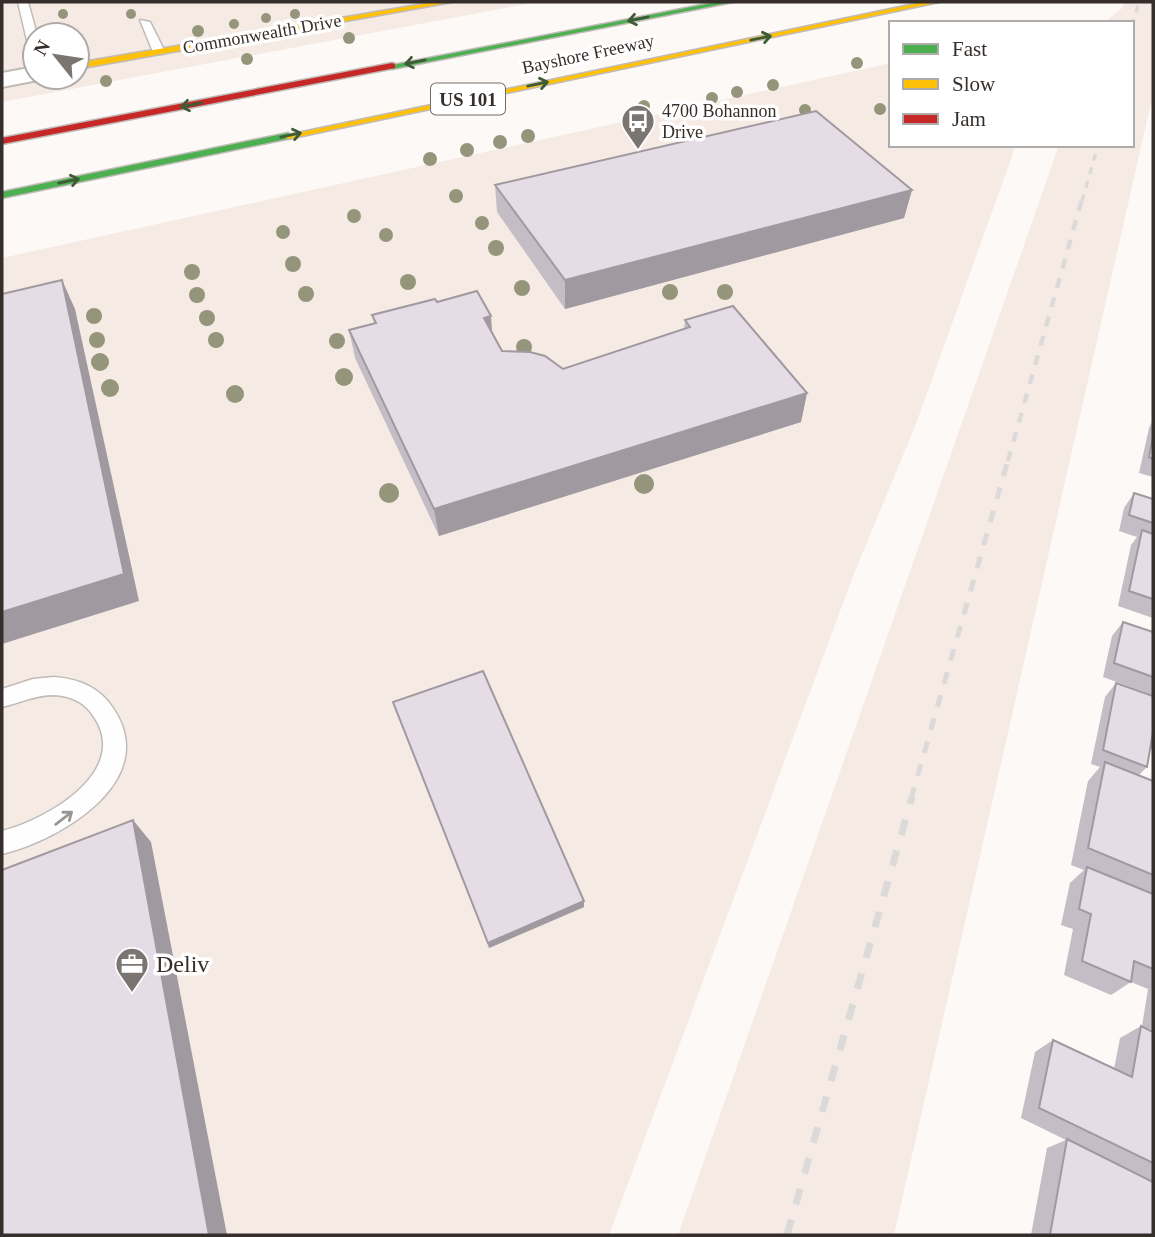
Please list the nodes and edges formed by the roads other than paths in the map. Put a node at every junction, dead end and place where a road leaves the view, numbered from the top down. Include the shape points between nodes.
1 (23, 2) edge
2 (448, 2) edge
3 (729, 2) edge
4 (935, 2) edge
5 (409, 5) edge
6 (385, 7) edge
7 (28, 21) edge
8 (144, 22) dead end
9 (159, 52) junction
10 (91, 64) edge
11 (21, 77) edge
12 (2, 80) edge
13 (2, 141) edge
14 (2, 195) edge
15 (2, 698) edge
16 (2, 842) edge

1 - 7 lane
2 - 5 main road, Commonwealth Drive
3 -> 13 main road, Bayshore Freeway / US 101
14 -> 4 main road, Bayshore Freeway / US 101
5 - 6 main road, Commonwealth Drive
6 - 9 main road, Commonwealth Drive
8 - 9 lane
9 - 10 main road, Commonwealth Drive
11 - 12 street
16 -> 15 lane via 20,841 56,825 92,795 112,762 116,735 109,714 90,695 62,687 37,687

